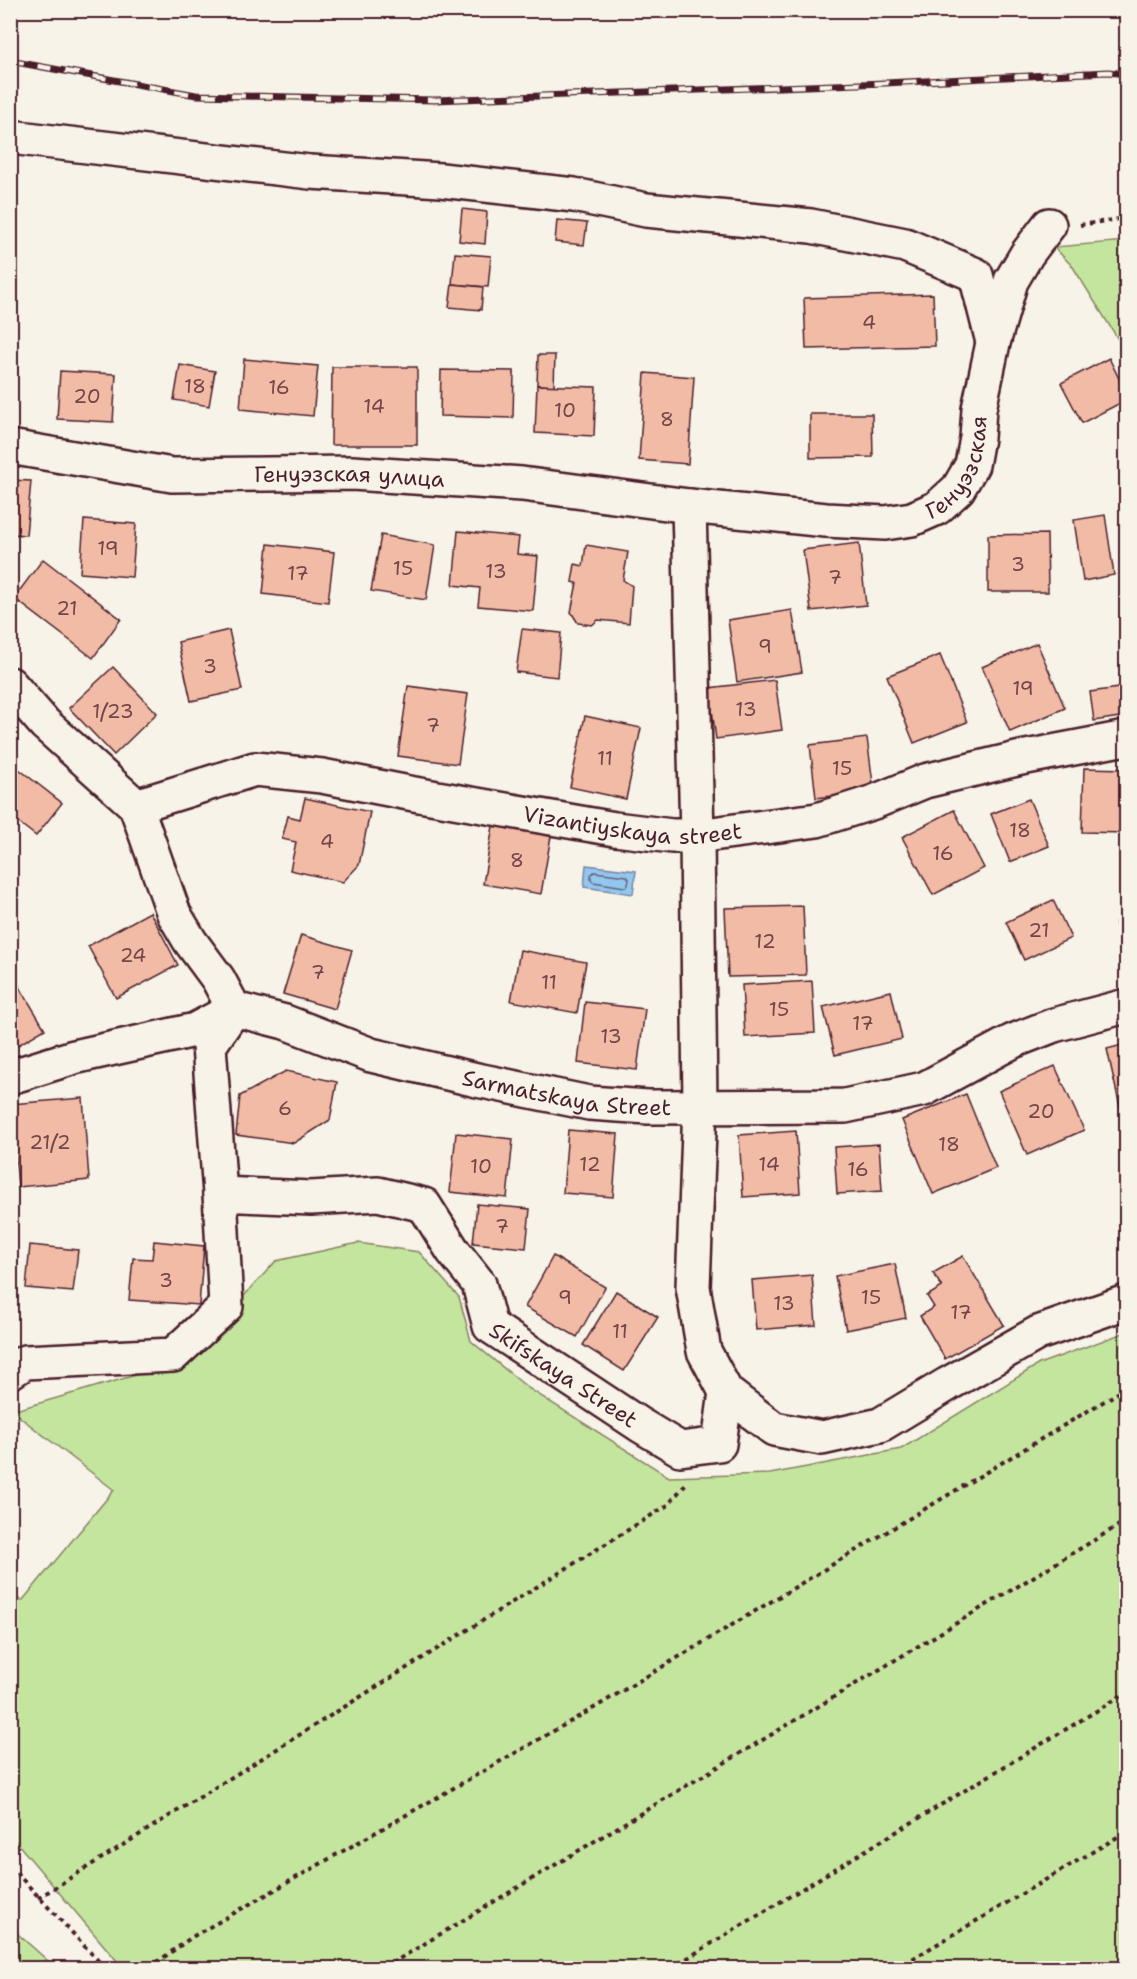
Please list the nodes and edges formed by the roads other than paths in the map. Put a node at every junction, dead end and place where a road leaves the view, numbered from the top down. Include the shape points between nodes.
1 (10, 137) edge
2 (1049, 225) road end
3 (993, 344) junction
4 (10, 447) edge
5 (689, 506) junction
6 (10, 684) edge
7 (1126, 738) edge
8 (136, 806) junction
9 (697, 836) junction
10 (1126, 1006) edge
11 (234, 1009) junction
12 (10, 1077) edge
13 (700, 1107) junction
14 (220, 1194) junction
15 (1126, 1302) edge
16 (10, 1372) edge
17 (726, 1392) junction

1 - 3 street via 310,172 441,180 574,195 646,210 812,226 905,245 976,275
2 - 3 street, Генуэзская via 1011,282
3 - 5 street, Генуэзская via 972,465 958,489 938,508 912,519 885,523
4 - 5 street, Генуэзская улица via 172,475 352,473 522,484
5 - 9 street
6 - 8 street via 45,724
7 - 9 street, Vizantiyskaya street via 925,781 817,820
8 - 9 street, Vizantiyskaya street via 255,769 322,776 615,829
8 - 11 street via 174,914
9 - 13 street
10 - 13 street, Sarmatskaya Street via 1054,1025 1013,1041 924,1089 845,1106
11 - 12 street via 195,1030 74,1057
11 - 13 street, Sarmatskaya Street via 285,1022 371,1055 477,1080 589,1103
11 - 14 street via 209,1046
13 - 17 street via 693,1287 704,1351
14 - 16 street via 226,1306 173,1355 25,1362
14 - 17 street, Skifskaya Street via 311,1198 378,1194 424,1205 479,1284 490,1326 680,1449 719,1444
15 - 17 street via 1038,1333 880,1425 822,1438 774,1429

